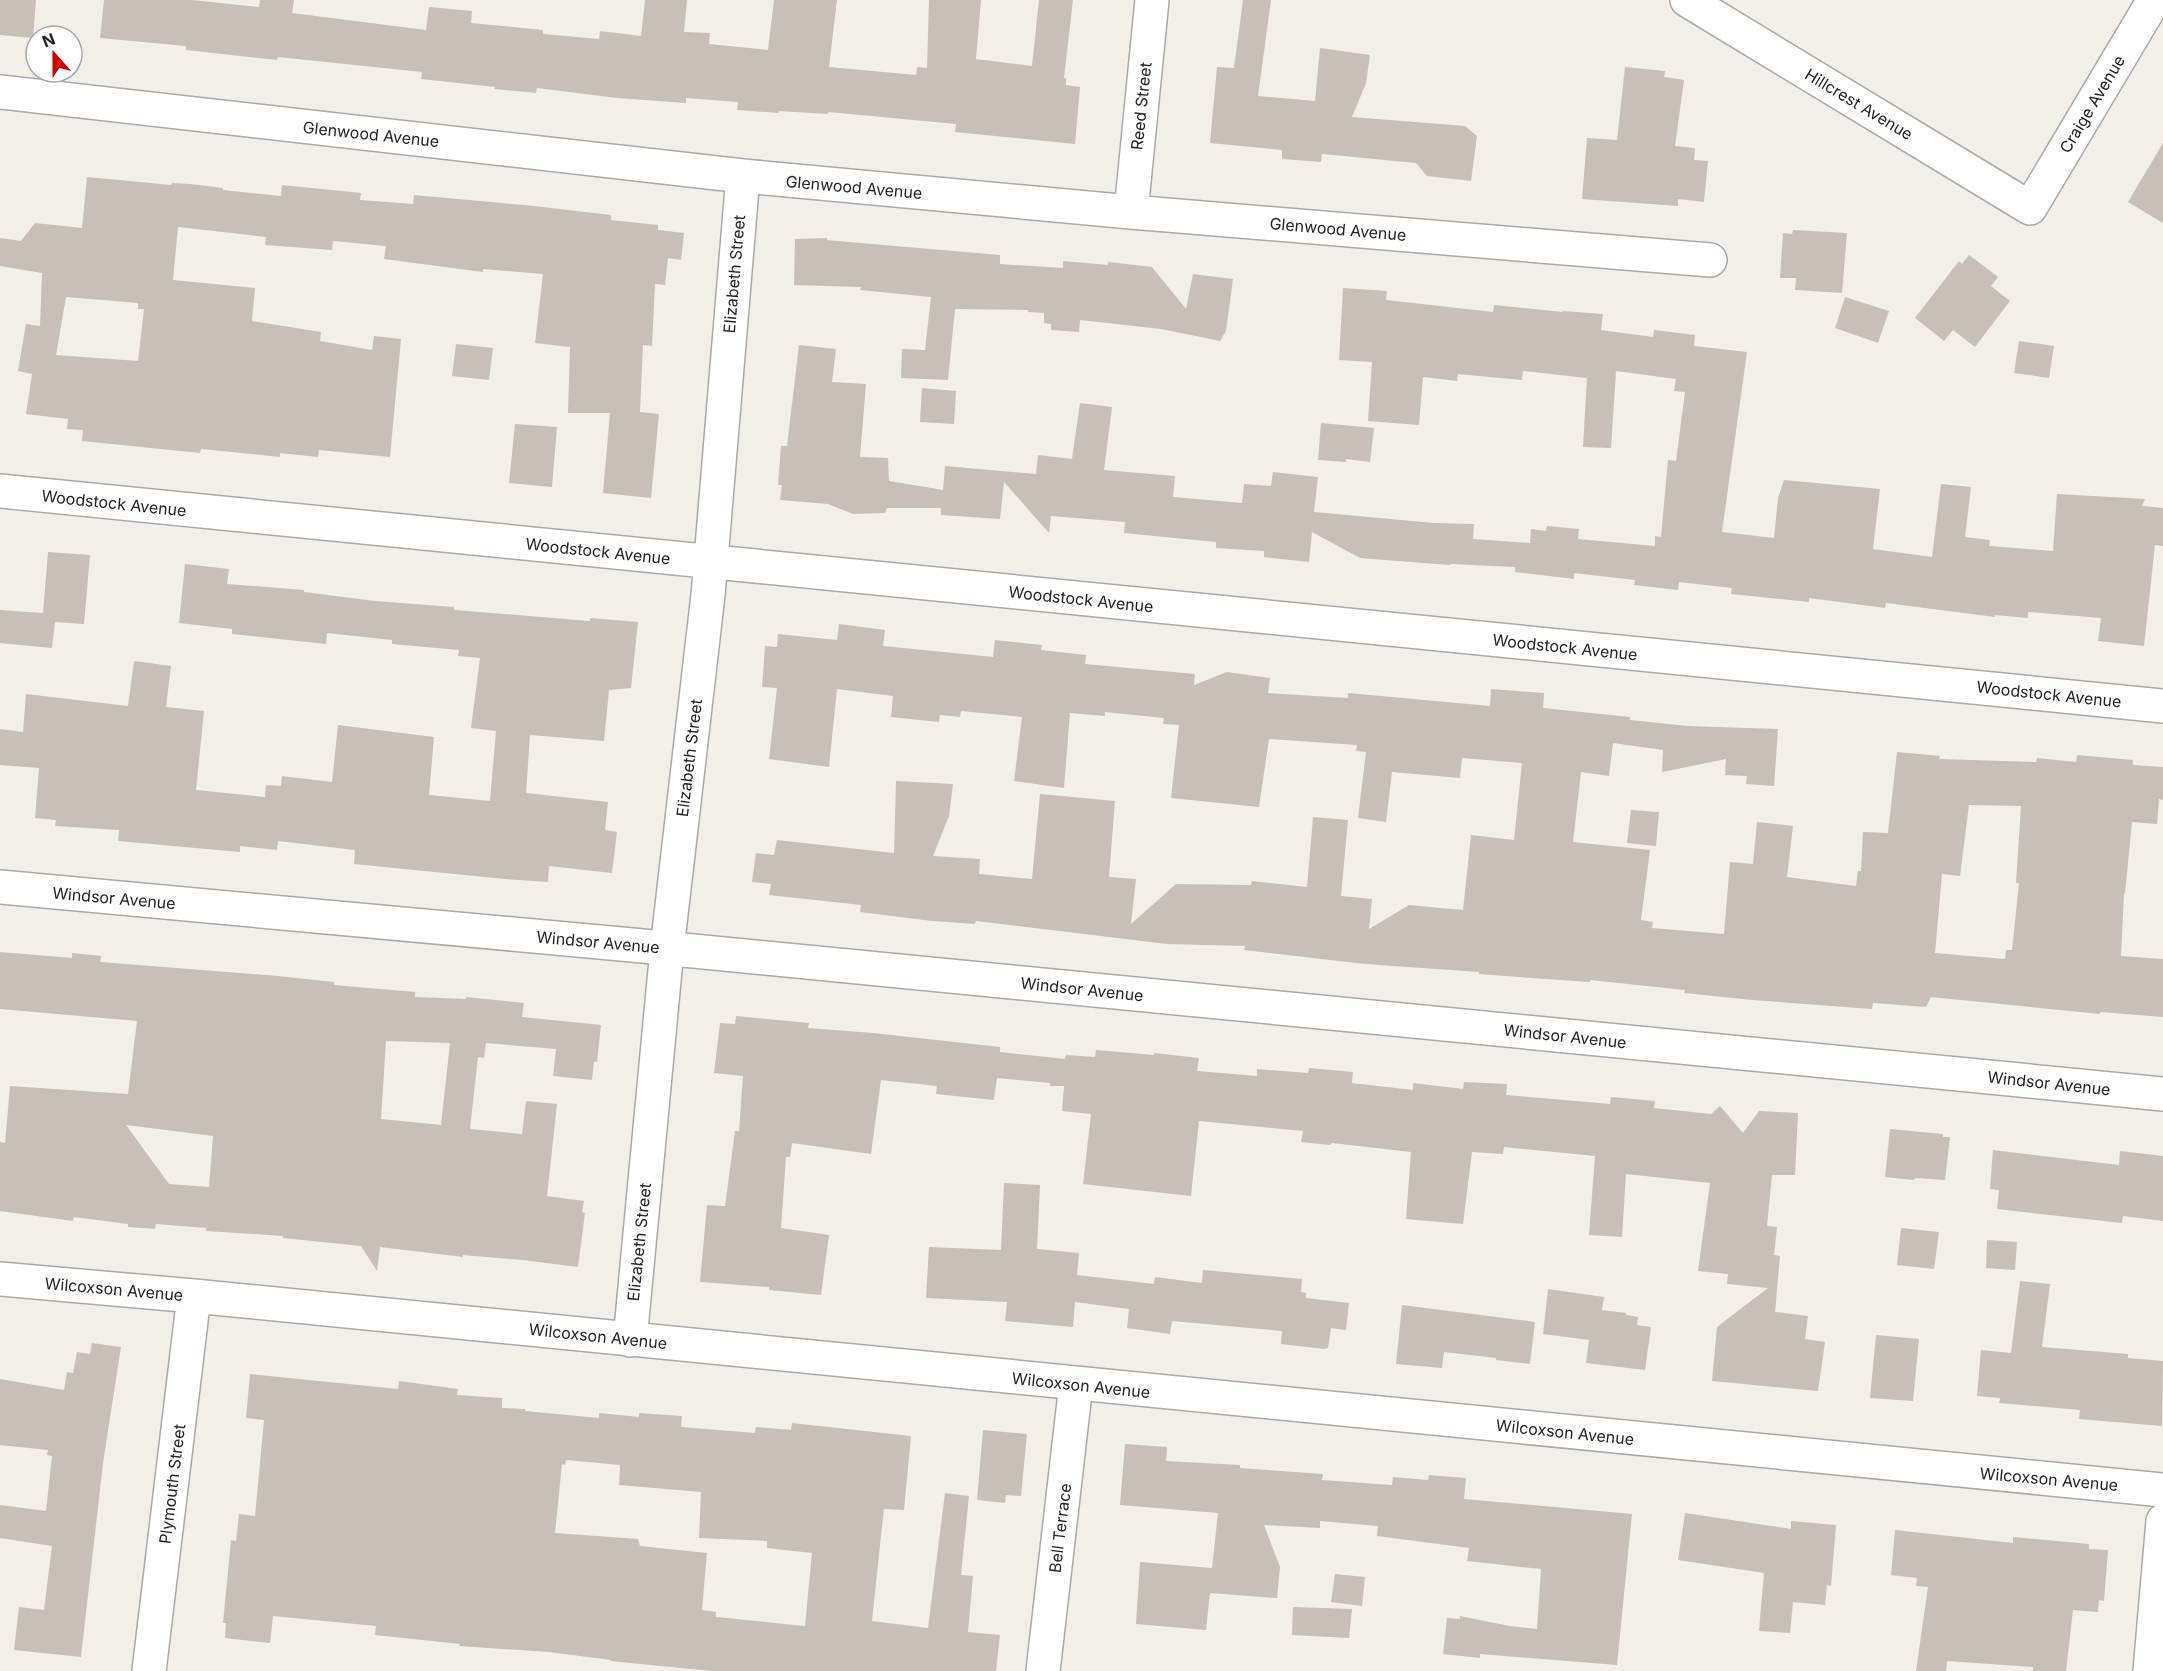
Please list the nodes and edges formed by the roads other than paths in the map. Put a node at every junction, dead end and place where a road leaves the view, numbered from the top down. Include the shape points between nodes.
1 (1152, 0) edge
2 (1687, 0) edge
3 (2154, 0) edge
4 (0, 92) edge
5 (742, 176) junction
6 (2030, 208) joint
7 (1131, 212) junction
8 (1710, 260) dead end
9 (0, 491) edge
10 (710, 562) junction
11 (2163, 705) edge
12 (0, 887) edge
13 (667, 949) junction
14 (2163, 1094) edge
15 (0, 1279) edge
16 (194, 1296) junction
17 (630, 1340) junction
18 (1076, 1384) junction
19 (2163, 1490) edge
20 (2163, 1521) edge
21 (150, 1671) edge
22 (1043, 1671) edge
23 (2150, 1671) edge

1 - 7 street, Reed Street
2 - 6 street, Hillcrest Avenue
3 - 6 street, Craige Avenue
4 - 5 street, Glenwood Avenue
5 - 7 street, Glenwood Avenue
5 - 10 street, Elizabeth Street
7 - 8 street, Glenwood Avenue
9 - 10 street, Woodstock Avenue
10 - 11 street, Woodstock Avenue
10 - 13 street, Elizabeth Street
12 - 13 street, Windsor Avenue
13 - 14 street, Windsor Avenue
13 - 17 street, Elizabeth Street
15 - 16 street, Wilcoxson Avenue
16 - 17 street, Wilcoxson Avenue
16 - 21 street, Plymouth Street
17 - 18 street, Wilcoxson Avenue
18 - 19 street, Wilcoxson Avenue
18 - 22 street, Bell Terrace
20 - 23 street

